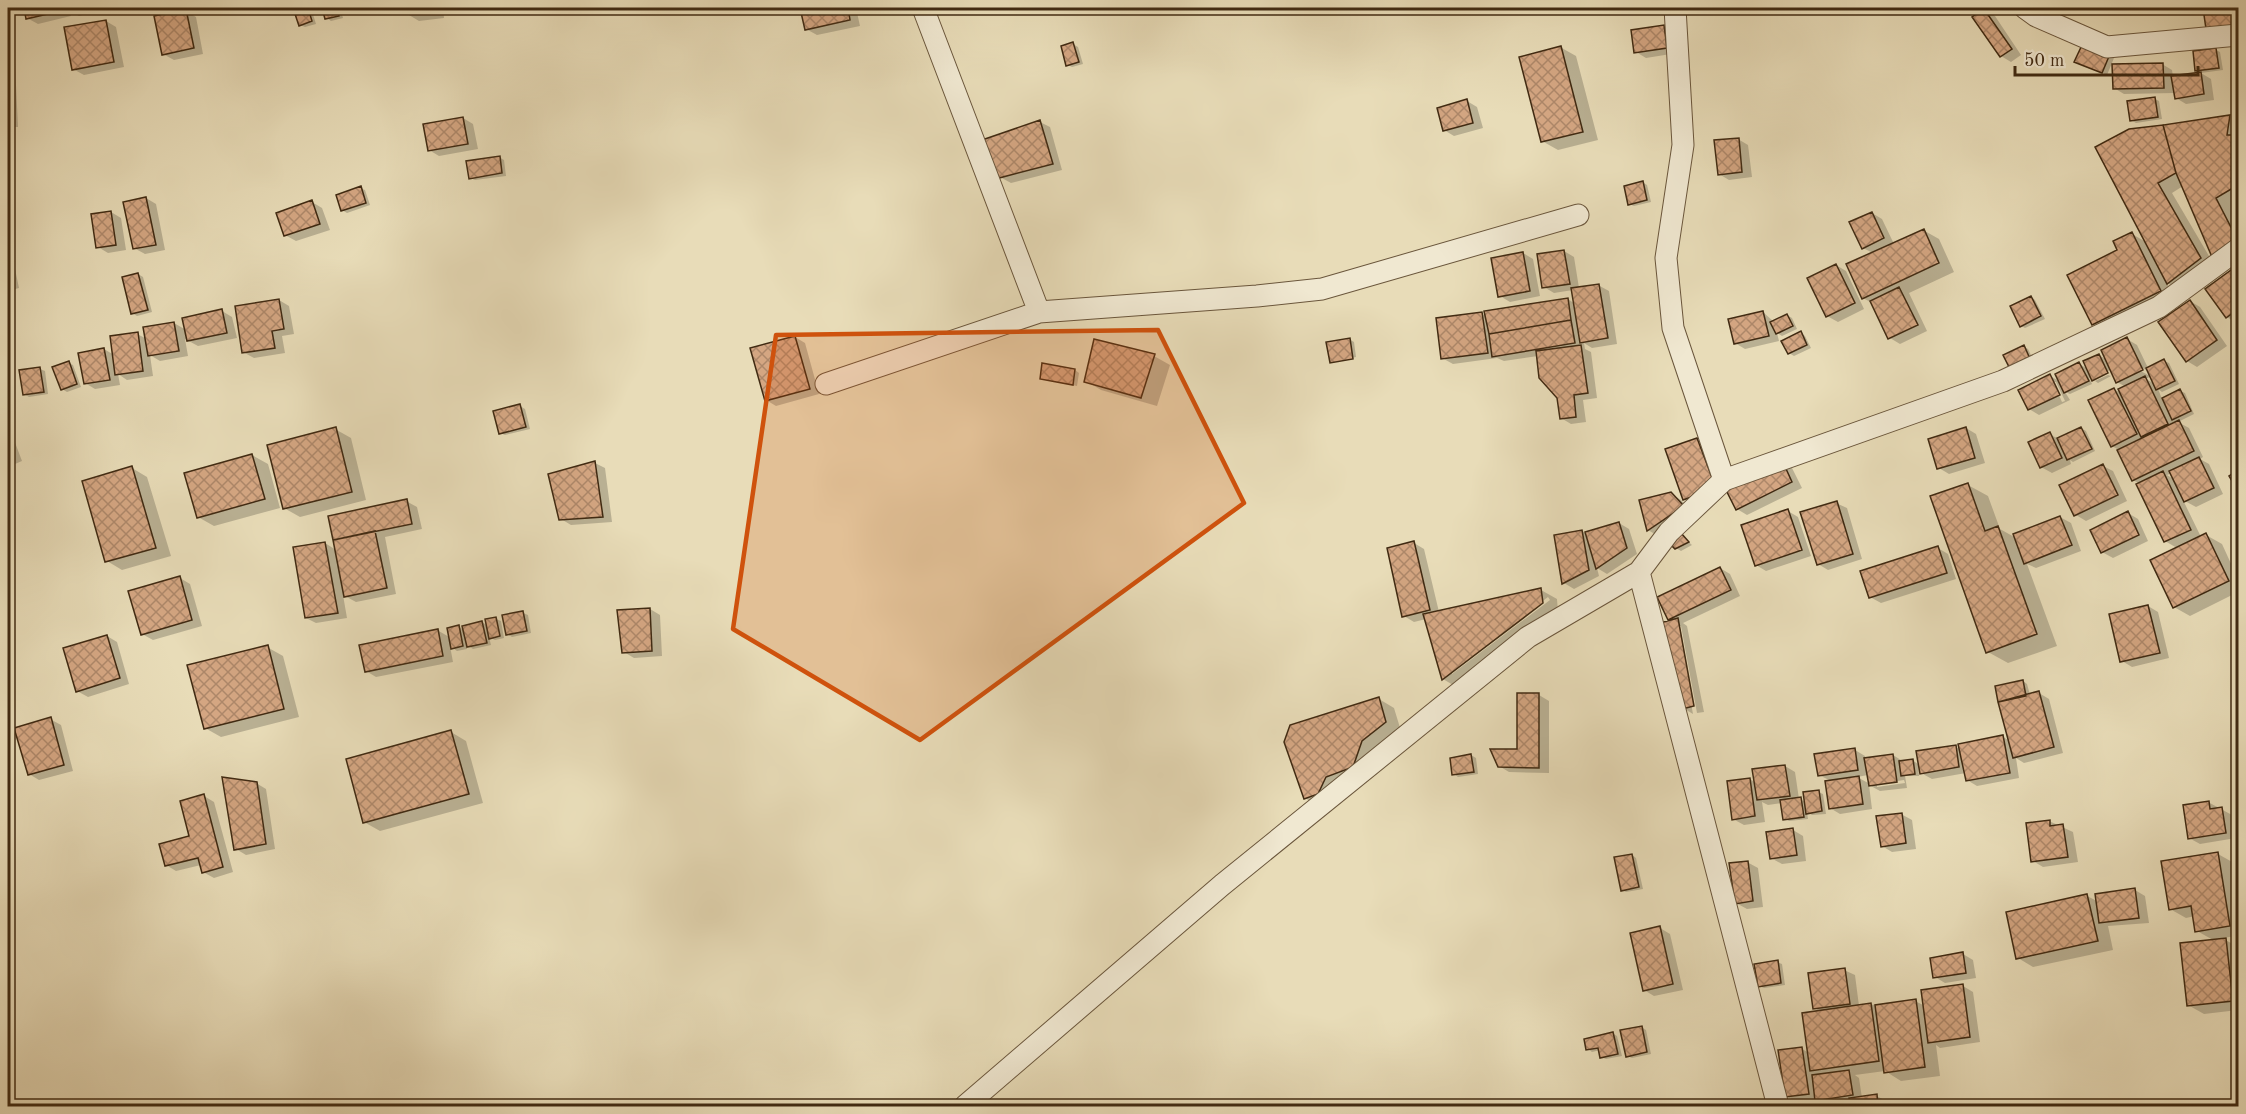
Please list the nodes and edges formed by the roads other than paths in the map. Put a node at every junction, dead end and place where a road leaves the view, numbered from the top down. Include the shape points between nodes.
1 (923, 8) edge
2 (1675, 8) edge
3 (2025, 8) edge
4 (2238, 34) edge
5 (1578, 215) dead end
6 (2238, 249) edge
7 (1039, 312) junction
8 (826, 384) dead end
9 (1724, 480) junction
10 (1639, 572) junction
11 (965, 1107) edge
12 (1778, 1107) edge

1 - 7 street
2 - 9 street via 1683,144 1666,258 1673,328
3 - 4 street via 2107,47
5 - 7 street via 1322,289
6 - 9 street via 2159,306 2003,381
7 - 8 street
9 - 10 street via 1669,532
10 - 11 street via 1528,637 1222,885
10 - 12 street

